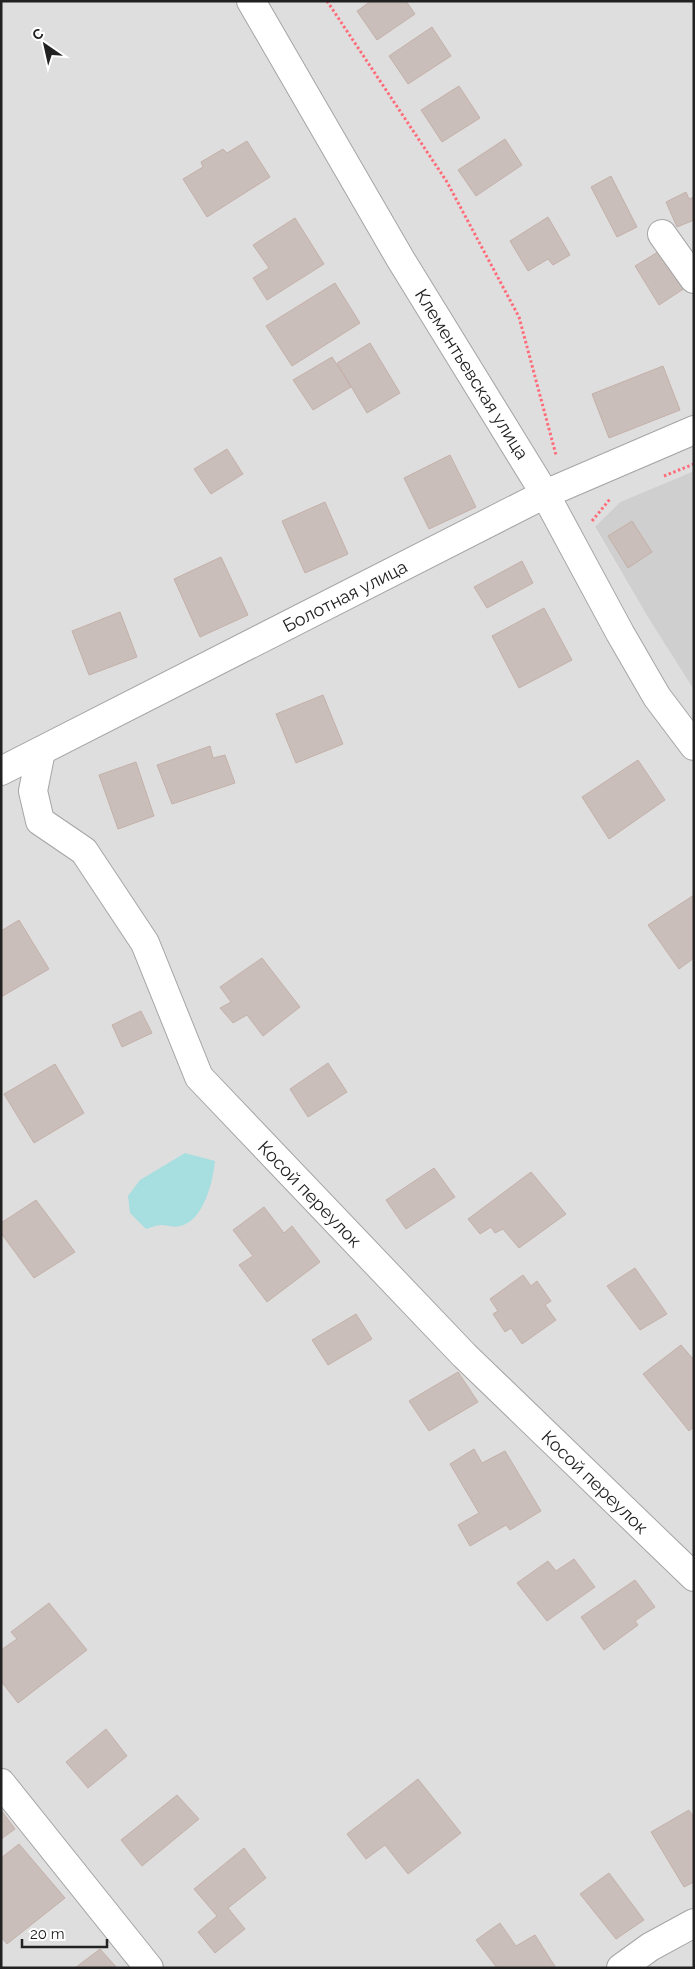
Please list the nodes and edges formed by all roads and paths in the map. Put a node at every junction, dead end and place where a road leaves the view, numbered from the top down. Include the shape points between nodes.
1 (251, 1) edge
2 (328, 1) edge
3 (662, 234) dead end
4 (694, 279) edge
5 (694, 430) edge
6 (558, 463) dead end
7 (545, 494) junction
8 (694, 746) edge
9 (41, 751) junction
10 (1, 771) edge
11 (694, 1577) edge
12 (1, 1783) edge
13 (694, 1922) edge
14 (149, 1968) edge
15 (621, 1968) edge

1 - 7 street, Клементьевская улица via 401,260
2 - 6 path via 447,182 519,317
3 - 4 street
5 - 7 street, Болотная улица
7 - 8 street, Клементьевская улица via 624,641
7 - 9 street, Болотная улица
9 - 10 street, Болотная улица
9 - 11 street, Косой переулок via 33,791 40,821 84,851 145,943 199,1078 464,1355
12 - 14 street
13 - 15 street

